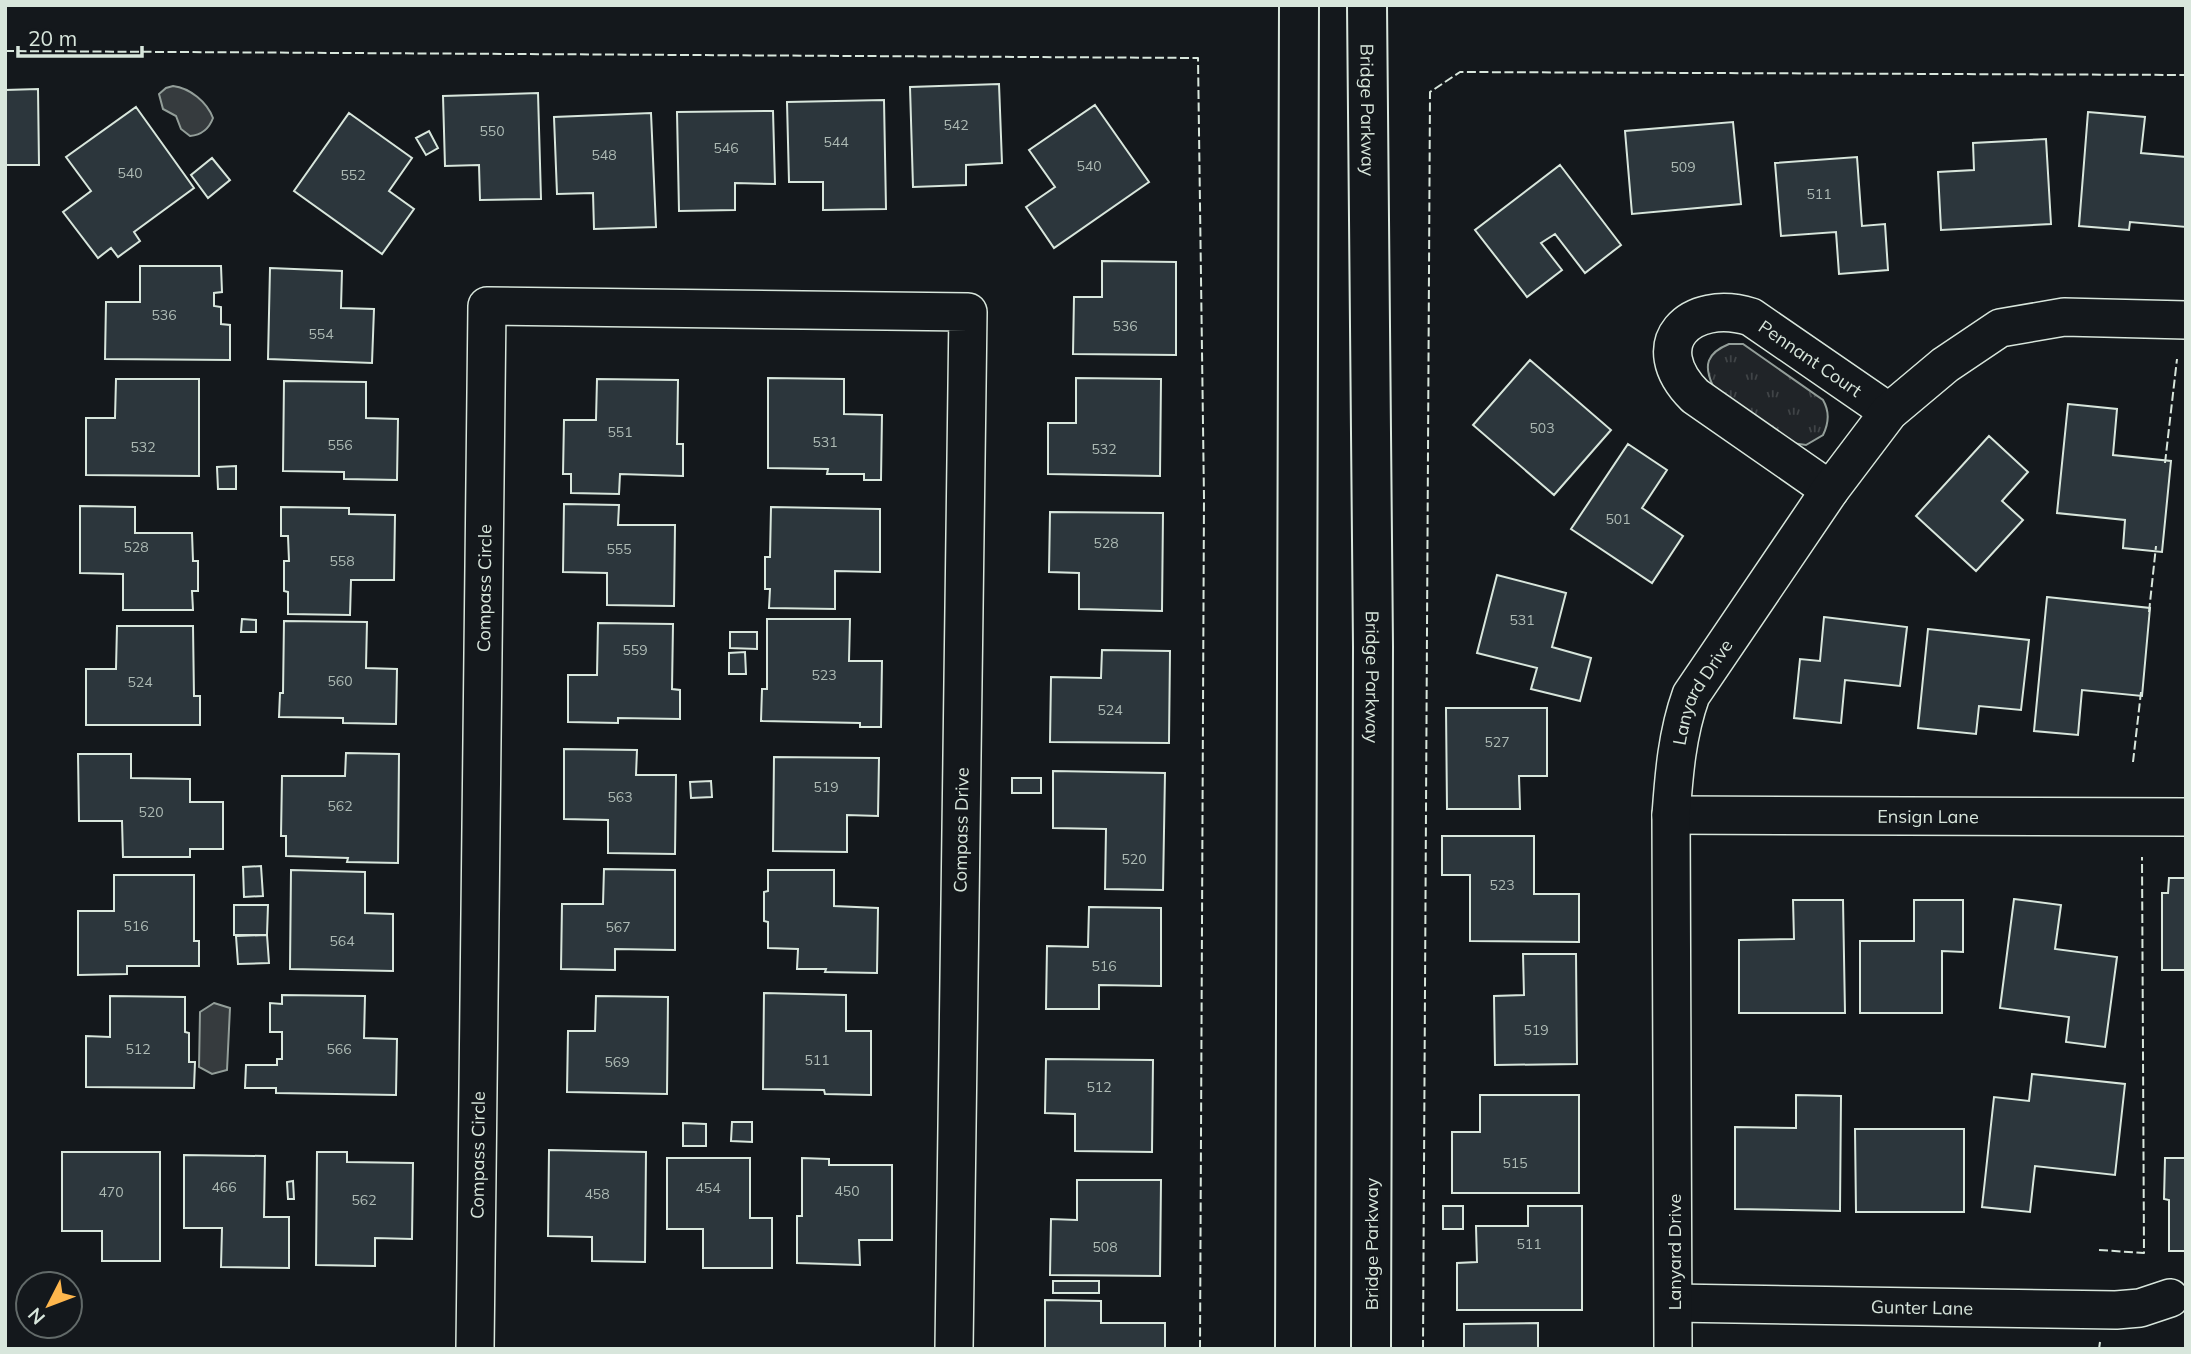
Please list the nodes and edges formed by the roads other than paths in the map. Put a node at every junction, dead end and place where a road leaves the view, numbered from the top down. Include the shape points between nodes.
1 (1299, 5) edge
2 (1367, 5) edge
3 (968, 312) joint
4 (2186, 320) edge
5 (1889, 412) junction
6 (1830, 490) junction
7 (1671, 816) junction
8 (2186, 817) edge
9 (2170, 1298) dead end
10 (1674, 1303) junction
11 (475, 1349) edge
12 (954, 1349) edge
13 (1295, 1349) edge
14 (1371, 1349) edge
15 (1673, 1349) edge

1 - 13 street
2 - 14 street, Bridge Parkway via 1373,633
3 - 11 street, Compass Circle via 487,306
3 - 12 street, Compass Drive
4 - 5 street, Lanyard Drive via 2064,317 2000,328 1945,365
5 - 6 street, Lanyard Drive
5 - 6 street, Pennant Court via 1751,317 1713,312 1681,328 1673,355 1686,387
6 - 7 street, Lanyard Drive via 1691,695 1675,764
7 - 8 street, Ensign Lane
7 - 10 street, Lanyard Drive
9 - 10 street, Gunter Lane via 2116,1310
10 - 15 street, Lanyard Drive

